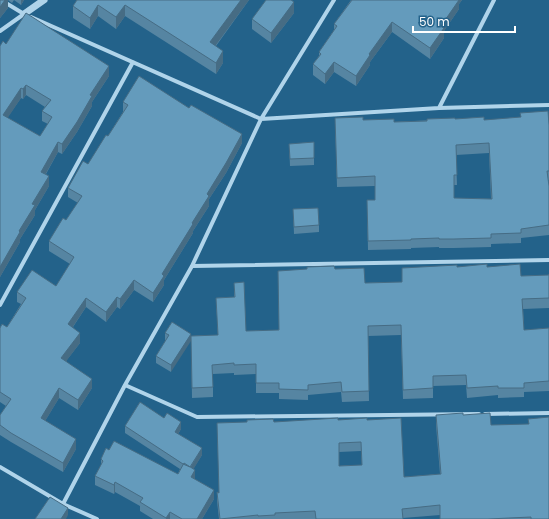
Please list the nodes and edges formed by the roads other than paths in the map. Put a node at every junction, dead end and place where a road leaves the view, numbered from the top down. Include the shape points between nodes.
1 (1, 0) edge
2 (44, 0) edge
3 (334, 0) edge
4 (494, 0) edge
5 (24, 14) junction
6 (0, 31) edge
7 (133, 62) junction
8 (549, 105) edge
9 (439, 108) junction
10 (261, 119) junction
11 (549, 260) edge
12 (192, 266) junction
13 (0, 305) edge
14 (124, 385) junction
15 (549, 413) edge
16 (0, 467) edge
17 (63, 504) junction
18 (97, 519) edge

1 - 5 street
2 - 5 street
3 - 10 street
4 - 9 street
5 - 6 street
5 - 7 street
7 - 10 street
7 - 13 street
8 - 9 street
9 - 10 street
10 - 12 street
11 - 12 street
12 - 14 street
14 - 15 street via 197,417
14 - 17 street
16 - 17 street
17 - 18 street

